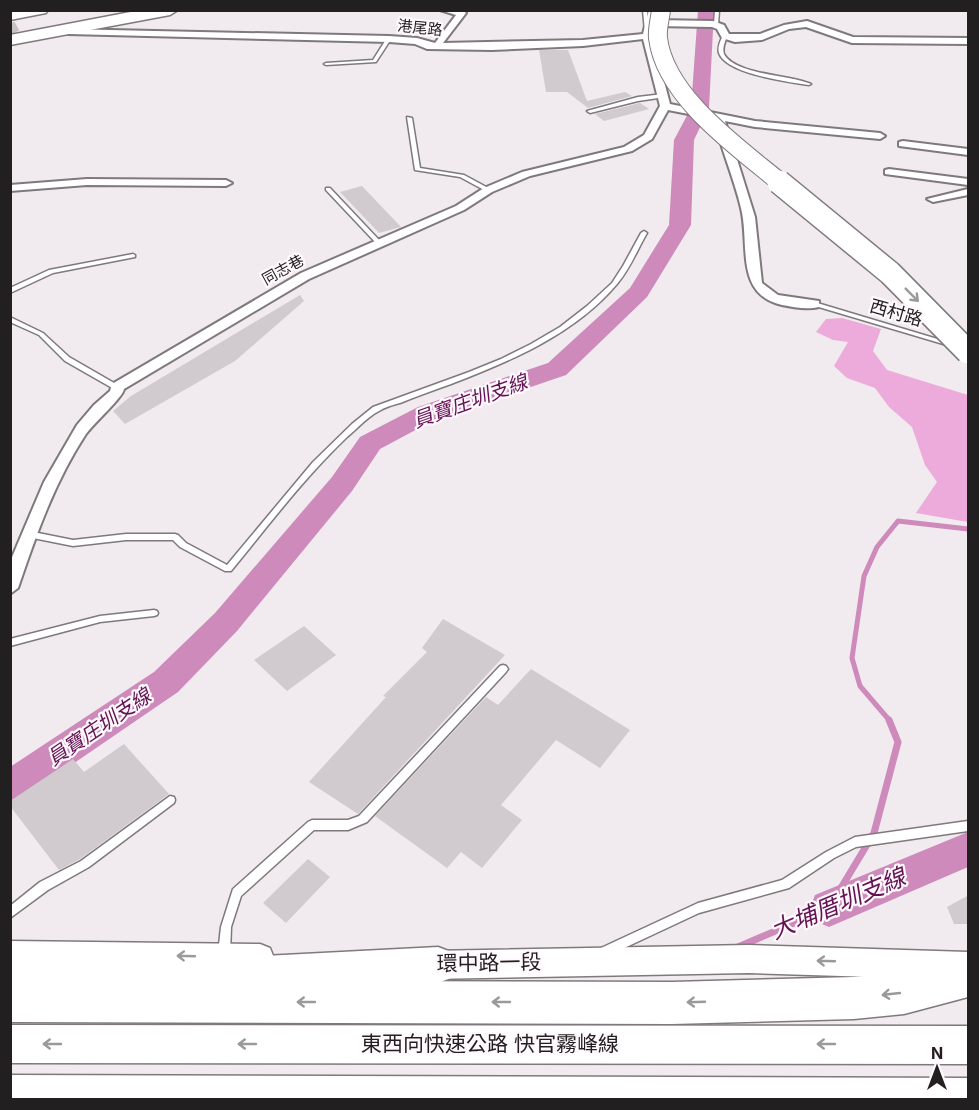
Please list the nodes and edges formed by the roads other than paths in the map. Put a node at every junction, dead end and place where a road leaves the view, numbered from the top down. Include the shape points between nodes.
1 (129, 10) edge
2 (170, 10) edge
3 (444, 10) edge
4 (645, 10) edge
5 (654, 10) edge
6 (717, 10) edge
7 (47, 12) edge
8 (10, 15) edge
9 (681, 17) edge
10 (10, 22) edge
11 (653, 23) edge
12 (714, 25) junction
13 (725, 36) junction
14 (13, 38) edge
15 (389, 39) junction
16 (417, 41) junction
17 (969, 41) edge
18 (439, 42) junction
19 (326, 64) dead end
20 (809, 84) dead end
21 (664, 101) junction
22 (590, 111) dead end
23 (719, 116) junction
24 (409, 118) dead end
25 (880, 136) dead end
26 (903, 144) dead end
27 (969, 152) edge
28 (890, 172) dead end
29 (969, 182) edge
30 (226, 183) dead end
31 (10, 188) edge
32 (328, 189) dead end
33 (488, 190) junction
34 (969, 192) edge
35 (933, 199) dead end
36 (644, 233) dead end
37 (378, 242) junction
38 (133, 256) dead end
39 (10, 291) edge
40 (814, 304) joint
41 (960, 315) dead end
42 (10, 319) edge
43 (969, 351) edge
44 (117, 387) junction
45 (28, 534) junction
46 (10, 588) edge
47 (154, 613) dead end
48 (10, 643) edge
49 (503, 669) dead end
50 (170, 800) dead end
51 (969, 826) edge
52 (10, 913) edge
53 (10, 955) edge
54 (224, 958) junction
55 (589, 960) junction
56 (438, 965) junction
57 (969, 966) edge
58 (969, 977) edge
59 (10, 979) edge
60 (10, 1001) edge
61 (10, 1044) edge
62 (969, 1045) edge
63 (10, 1095) edge
64 (969, 1098) edge

1 - 14 highway
2 - 14 highway
3 - 18 street via 462,13
4 - 11 lane
5 - 11 street
6 - 12 lane
7 - 8 highway
7 - 10 highway
9 - 11 street
9 - 12 street
9 - 41 highway via 676,36 680,54 693,81 715,108
11 - 16 street, 港尾路 via 583,43 492,47 428,46
11 - 18 street via 486,43
11 - 21 street
11 -> 43 highway, bridge via 662,54 679,87 695,107 725,137 890,273
12 - 13 street via 721,27
13 - 17 street via 762,37 807,24 852,40
13 - 20 lane via 720,49 722,57 734,66
14 - 15 street, 港尾路 via 82,30
15 - 16 street, 港尾路
15 - 19 lane via 374,61
16 - 18 street
21 - 22 lane via 638,99
21 - 23 street
21 - 33 street, 同志巷 via 648,137 628,149 526,174
23 - 25 street via 754,124
23 - 40 street via 746,200 754,280 767,294 785,303
24 - 33 lane via 417,169 462,176
26 - 27 street
28 - 29 street
30 - 31 street via 87,182
32 - 37 lane
33 - 37 street, 同志巷 via 460,208
34 - 35 street
36 - 45 lane via 616,282 582,317 516,356 376,409 364,418 319,460 228,569 174,537 74,543
37 - 44 street, 同志巷 via 305,276
38 - 39 lane via 51,271
40 - 43 lane, 西村路
42 - 44 lane via 40,334 67,358
44 - 45 street, 同志巷 via 117,393 101,403 64,459
45 - 46 street, 同志巷
47 - 48 lane via 100,620
49 - 54 lane via 363,819 348,825 312,825 237,893 226,927
50 - 52 lane via 85,864 44,886
51 - 55 lane via 855,842 785,884 698,908
54 -> 53 street, 環中路一段
54 - 56 street, 環中路一段 via 349,957
55 - 56 street, 環中路一段
57 -> 55 street, 環中路一段 via 749,959
56 - 59 highway via 132,981
58 -> 60 highway via 904,993 854,998 672,1003
62 -> 61 highway, 東西向快速公路 快官霧峰線
63 - 64 highway

